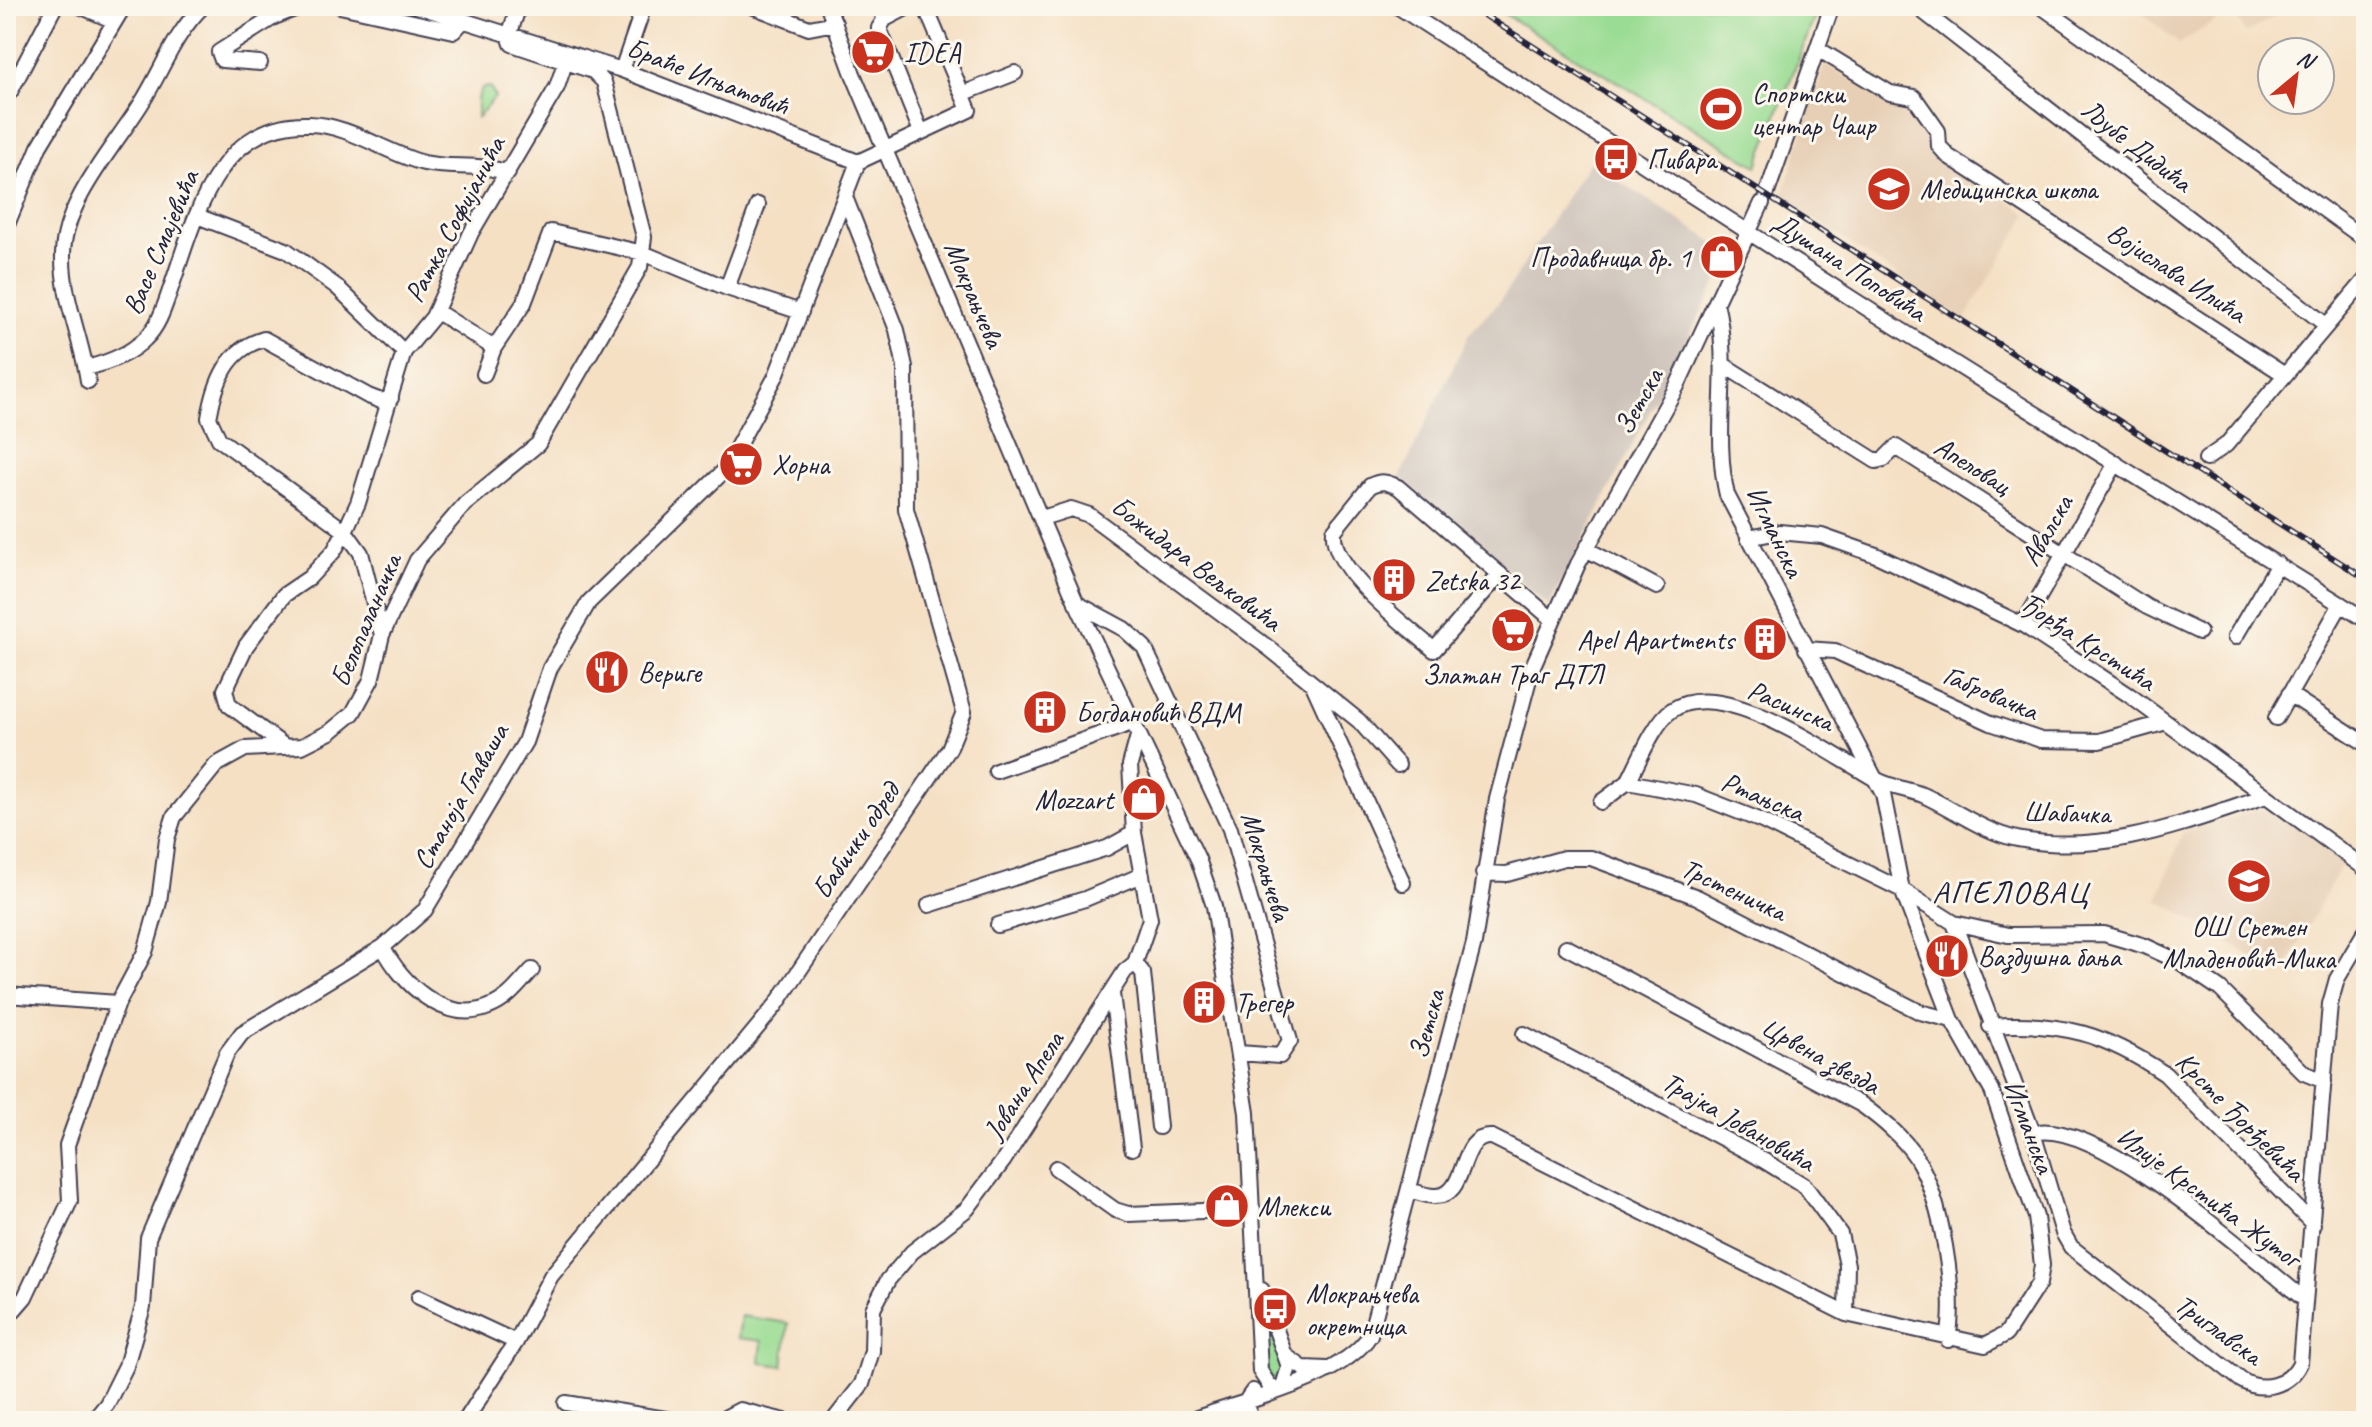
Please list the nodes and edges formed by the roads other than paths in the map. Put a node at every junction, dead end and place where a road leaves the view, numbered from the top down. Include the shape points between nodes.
1 (55, 6) edge
2 (80, 6) edge
3 (124, 6) edge
4 (203, 6) edge
5 (302, 6) edge
6 (340, 6) edge
7 (417, 6) edge
8 (519, 6) edge
9 (644, 6) edge
10 (752, 6) edge
11 (828, 6) edge
12 (910, 6) edge
13 (925, 6) edge
14 (1397, 6) edge
15 (1832, 6) edge
16 (1916, 6) edge
17 (2041, 6) edge
18 (882, 12) edge
19 (112, 20) junction
20 (463, 21) junction
21 (835, 23) junction
22 (509, 35) junction
23 (1818, 49) junction
24 (260, 63) dead end
25 (565, 63) junction
26 (622, 70) junction
27 (1015, 73) dead end
28 (6, 93) edge
29 (962, 94) junction
30 (921, 132) junction
31 (885, 148) junction
32 (858, 162) junction
33 (508, 173) junction
34 (845, 197) junction
35 (758, 205) dead end
36 (197, 216) junction
37 (6, 227) edge
38 (1748, 231) junction
39 (2366, 240) edge
40 (643, 253) junction
41 (2366, 279) edge
42 (727, 288) junction
43 (1716, 303) junction
44 (436, 311) junction
45 (801, 312) junction
46 (2326, 325) junction
47 (494, 348) junction
48 (404, 352) junction
49 (1722, 364) junction
50 (484, 374) dead end
51 (2285, 375) junction
52 (391, 398) junction
53 (2206, 459) dead end
54 (2116, 463) junction
55 (1042, 518) junction
56 (345, 531) junction
57 (1748, 538) junction
58 (1586, 549) junction
59 (2063, 552) junction
60 (2278, 564) junction
61 (1500, 574) junction
62 (1657, 587) dead end
63 (1076, 602) junction
64 (2341, 604) junction
65 (1553, 620) junction
66 (2366, 620) edge
67 (2023, 625) junction
68 (2199, 632) dead end
69 (382, 635) junction
70 (2235, 637) dead end
71 (1806, 649) junction
72 (1313, 684) junction
73 (2289, 694) junction
74 (2276, 718) dead end
75 (2163, 723) junction
76 (1135, 730) junction
77 (2366, 744) edge
78 (283, 745) junction
79 (1398, 765) dead end
80 (996, 771) dead end
81 (1873, 778) junction
82 (1628, 782) junction
83 (2266, 796) junction
84 (1601, 802) dead end
85 (1134, 833) junction
86 (2366, 869) edge
87 (1483, 873) junction
88 (1142, 875) junction
89 (1403, 883) dead end
90 (1902, 890) junction
91 (929, 905) dead end
92 (1954, 923) junction
93 (998, 925) dead end
94 (2366, 930) edge
95 (383, 947) junction
96 (1566, 947) dead end
97 (1135, 963) junction
98 (532, 970) dead end
99 (1112, 994) junction
100 (6, 995) edge
101 (118, 1003) junction
102 (1952, 1020) junction
103 (1990, 1026) junction
104 (1524, 1034) dead end
105 (1239, 1053) junction
106 (2324, 1081) junction
107 (1159, 1127) dead end
108 (2033, 1133) junction
109 (1132, 1148) dead end
110 (1056, 1168) dead end
111 (1409, 1190) junction
112 (1253, 1209) junction
113 (2313, 1224) junction
114 (1257, 1275) junction
115 (419, 1297) dead end
116 (2305, 1300) junction
117 (1846, 1314) junction
118 (6, 1319) edge
119 (1948, 1340) junction
120 (516, 1342) junction
121 (1286, 1356) junction
122 (1331, 1369) junction
123 (1260, 1371) junction
124 (1280, 1389) junction
125 (1248, 1398) junction
126 (566, 1403) dead end
127 (93, 1421) edge
128 (465, 1421) edge
129 (678, 1421) edge
130 (719, 1421) edge
131 (785, 1421) edge
132 (833, 1421) edge
133 (1189, 1421) edge
134 (1249, 1421) edge

1 - 28 street
2 - 19 street
3 - 19 street
4 - 36 street, Васе Смајевића via 181,30 141,104 91,179 66,235 65,281 87,374 133,349 152,331
5 - 24 street via 219,52 222,60
6 - 20 street, Браће Игњатовић via 454,31
7 - 20 street, Браће Игњатовић
8 - 22 street
9 - 26 street
10 - 21 street via 809,28
11 - 21 street, Мокрањчева
12 - 18 street
13 - 29 street
14 - 38 street, Душана Поповића
15 - 23 street, Зетска
16 - 46 street, Љубе Дидића
17 - 39 street
18 - 30 street via 879,28
19 - 37 street via 39,147
20 - 22 street, Браће Игњатовић
21 - 31 street, Мокрањчева
22 - 25 street, Белопаланачка via 516,46
22 - 26 street, Браће Игњатовић
23 - 38 street, Зетска
23 - 51 street, Војислава Илића via 1890,93 1914,97 1948,156
25 - 33 street, Ратка Софијанића
25 - 40 street, Белопаланачка via 593,71 604,82 640,219
26 - 32 street, Браће Игњатовић
27 - 29 street
29 - 30 street via 969,110
30 - 31 street
31 - 32 street
31 - 55 street, Мокрањчева
32 - 34 street, Станоја Главаша
33 - 36 street, Васе Смајевића via 423,162 319,124 283,126 231,156 204,194
33 - 44 street, Ратка Софијанића via 468,239
34 - 45 street, Станоја Главаша
34 - 120 street, Бабички одред via 897,330 905,367 906,509 962,702 961,724 776,1005 551,1276
35 - 42 street
36 - 48 street via 286,250 337,287
38 - 43 street, Зетска
38 - 54 street, Душана Поповића
40 - 42 street
40 - 47 street via 551,232 524,303
40 - 69 street, Белопаланачка via 636,279 538,444 465,504 429,544
41 - 46 street
42 - 45 street
43 - 49 street, Игманска
43 - 58 street, Зетска via 1677,386
44 - 47 street
44 - 48 street, Ратка Софијанића
45 - 95 street, Станоја Главаша via 776,376 724,471 589,602 550,668 525,742 425,910
46 - 51 street
47 - 50 street
48 - 52 street, Ратка Софијанића
49 - 57 street, Игманска via 1724,482
49 - 59 street, Апеловац via 1876,461 1896,447
51 - 53 street via 2226,445
52 - 56 street, Ратка Софијанића
52 - 56 street via 368,396 264,339 240,348 220,377 209,418 219,439
54 - 59 street, Авалска
54 - 60 street, Душана Поповића
55 - 63 street, Мокрањчева
55 - 72 street, Божидара Вељковића via 1071,509 1089,515
56 - 69 street via 361,553
56 - 78 street, Ратка Софијанића via 334,551 265,618 225,690 229,705
57 - 67 street, Ђорђа Крстића via 1779,532 1822,536 1876,555
57 - 71 street, Игманска
58 - 62 street
58 - 65 street, Зетска
59 - 67 street, Авалска
59 - 68 street, Апеловац via 2147,607
60 - 64 street, Душана Поповића
60 - 70 street
61 - 61 street via 1388,482 1370,486 1334,531 1338,550 1357,581 1434,650
61 - 65 street
63 - 76 street, Мокрањчева
63 - 105 street, Мокрањчева via 1144,647 1230,829 1290,1041 1280,1056
64 - 66 street, Душана Поповића
64 - 73 street
65 - 87 street, Зетска via 1519,713
67 - 75 street, Ђорђа Крстића
69 - 78 street, Белопаланачка via 371,680 353,713 302,746
71 - 75 street, Габровачка via 1835,651 1991,723 2041,740 2099,741
71 - 81 street, Игманска
72 - 79 street, Божидара Вељковића via 1359,721
72 - 89 street, Божидара Вељковића
73 - 74 street
73 - 77 street
75 - 83 street, Ђорђа Крстића
76 - 80 street
76 - 85 street, Јована Апела via 1130,765
76 - 105 street, Мокрањчева via 1198,859 1214,906
78 - 101 street, Белопаланачка via 245,749 216,765 174,817 145,952
81 - 82 street, Расинска via 1770,718 1718,704 1691,703 1662,718
81 - 83 street, Шабачка via 1921,794 2014,838 2049,843 2143,837
81 - 90 street, Игманска via 1890,817
82 - 84 street
82 - 90 street, Ртањска via 1696,795 1762,821
83 - 86 street, Ђорђа Крстића
85 - 88 street, Јована Апела
85 - 91 street via 1107,848
87 - 102 street, Трстеничка via 1507,874 1564,858 1591,858 1697,897 1920,1012
87 - 111 street, Зетска via 1474,943
88 - 93 street
88 - 97 street, Јована Апела via 1150,919
90 - 92 street, Ртањска
90 - 102 street, Игманска
92 - 103 street, Триглавска
92 - 106 street, Ртањска via 2008,935 2104,934 2145,946 2220,989 2304,1073
94 - 106 street, Триглавска via 2337,979 2330,1004
95 - 98 street via 392,966 417,991 460,1010 487,1009
95 - 127 street, Станоја Главаша via 242,1033 227,1053 148,1238 143,1307 126,1366
96 - 119 street, Црвена звезда via 1862,1105 1901,1139 1926,1179 1941,1235 1952,1290
97 - 99 street, Јована Апела
97 - 107 street via 1143,973
99 - 109 street
99 - 132 street, Јована Апела via 967,1209 912,1252 888,1280 873,1309 872,1351 862,1384
100 - 101 street
101 - 118 street, Белопаланачка via 67,1145 70,1201 25,1297
102 - 119 street, Игманска via 1992,1091 2036,1217 2042,1265 2039,1283 1998,1341 1972,1345
103 - 108 street, Триглавска
103 - 113 street, Крсте Ђорђевића via 2069,1027 2139,1056 2165,1074
104 - 117 street, Трајка Јовановића via 1805,1186 1840,1234 1847,1265
105 - 112 street, Мокрањчева
106 - 113 street, Триглавска
108 - 116 street, Илије Крстића Жутог via 2067,1133 2130,1163
108 - 116 street, Триглавска via 2071,1247 2241,1380 2267,1387 2294,1373 2300,1363
110 - 112 street via 1128,1214
111 - 117 street, Игманска via 1446,1193 1472,1145 1492,1137
111 - 122 street, Зетска via 1370,1335
112 - 114 street, Мокрањчева
113 - 116 street, Триглавска
114 - 121 street, Мокрањчева
114 - 123 street, Мокрањчева
115 - 120 street
117 - 119 street, Игманска
120 - 128 street, Бабички одред
121 - 122 street via 1303,1368
121 - 124 street, Мокрањчева via 1289,1372
122 - 124 street, Зетска
123 - 124 street via 1265,1382
123 - 125 street
124 - 125 street, Зетска
125 - 133 street, Зетска
125 - 134 street
126 - 129 street
130 - 131 street via 740,1410

